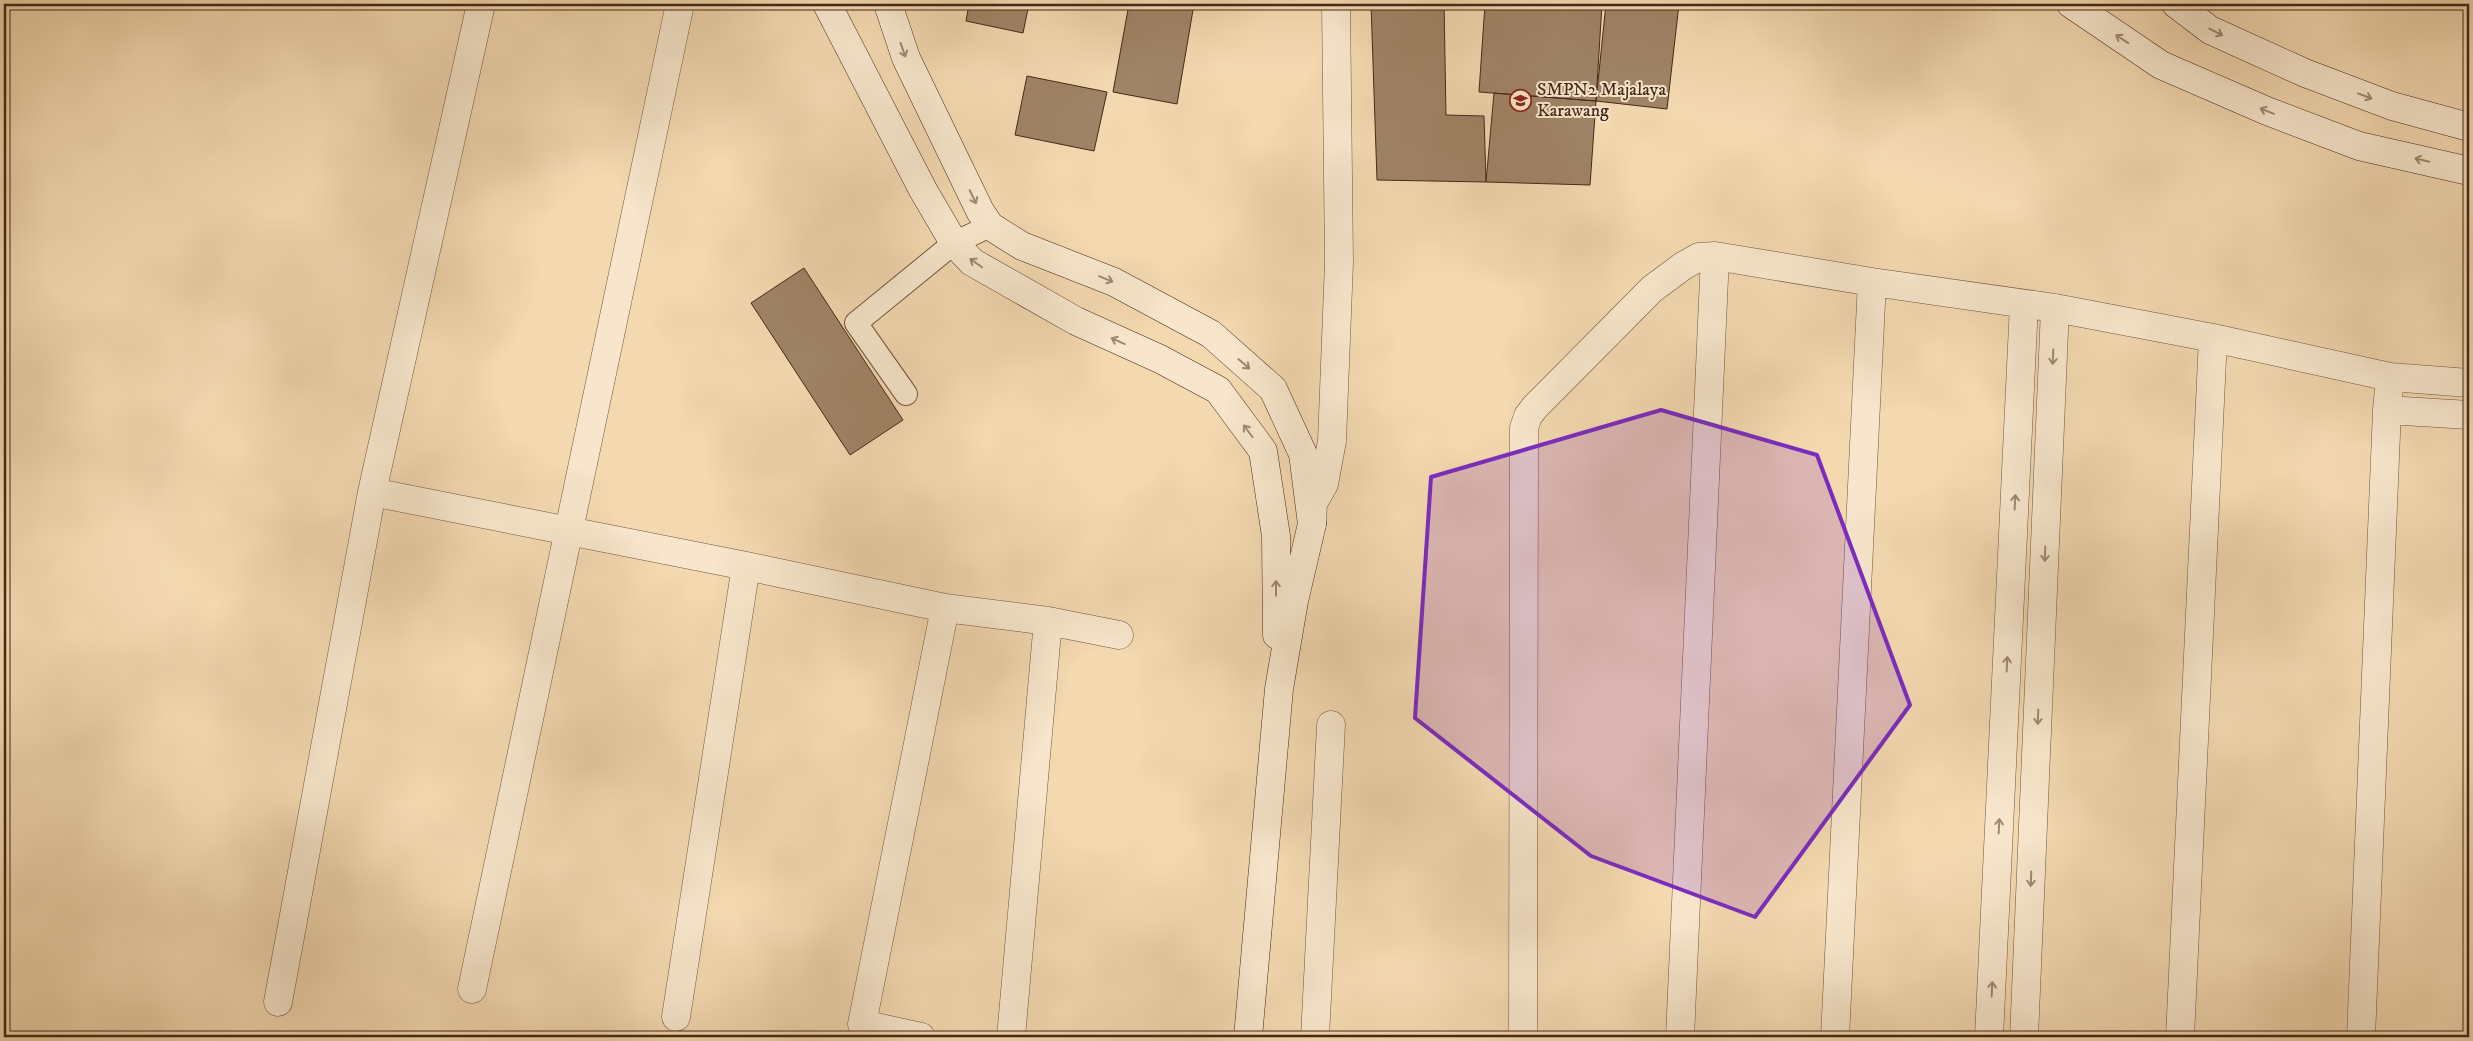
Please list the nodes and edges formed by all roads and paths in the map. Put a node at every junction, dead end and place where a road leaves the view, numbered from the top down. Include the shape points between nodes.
1 (480, 4) edge
2 (680, 4) edge
3 (827, 4) edge
4 (888, 4) edge
5 (1336, 4) edge
6 (2071, 4) edge
7 (2176, 4) edge
8 (2469, 127) edge
9 (2469, 171) edge
10 (990, 226) junction
11 (954, 243) junction
12 (1715, 256) junction
13 (1872, 282) junction
14 (2024, 304) junction
15 (2055, 308) junction
16 (2213, 338) junction
17 (2390, 377) junction
18 (2469, 383) edge
19 (906, 394) dead end
20 (2387, 410) junction
21 (2469, 415) edge
22 (372, 492) junction
23 (1312, 524) junction
24 (569, 531) junction
25 (746, 566) junction
26 (945, 608) junction
27 (1048, 621) junction
28 (1118, 634) dead end
29 (1279, 689) junction
30 (1331, 725) dead end
31 (472, 989) dead end
32 (278, 1002) dead end
33 (676, 1017) dead end
34 (921, 1037) edge
35 (1010, 1037) edge
36 (1248, 1037) edge
37 (1315, 1037) edge
38 (1523, 1037) edge
39 (1680, 1037) edge
40 (1835, 1037) edge
41 (1989, 1037) edge
42 (2024, 1037) edge
43 (2180, 1037) edge
44 (2361, 1037) edge

1 - 22 street
2 - 24 street
3 - 11 street via 923,190
4 -> 10 street via 906,58
5 - 23 street via 1339,262 1332,441 1324,484 1313,503
9 -> 6 street via 2359,146 2267,112 2162,65
7 -> 8 street via 2210,30 2306,74 2392,106
10 - 11 lane
10 -> 23 street via 1022,246 1114,282 1211,334 1273,389 1302,454
11 - 19 lane via 856,323
29 -> 11 street via 1276,536 1263,451 1218,390 1160,359 1076,322 972,262
12 - 13 street
12 - 38 street via 1691,261 1652,289 1535,407 1524,428
12 - 39 street
13 - 14 street
13 - 40 street
14 - 15 street
41 -> 14 street
15 - 16 street
15 -> 42 street
16 - 17 street
16 - 43 street
17 - 18 street
17 - 20 street
20 - 21 street
20 - 44 street
22 - 24 street
22 - 32 street
23 - 29 street
24 - 25 street
24 - 31 street
25 - 26 street
25 - 33 street
26 - 27 street
26 - 34 street via 862,1024
27 - 28 street
27 - 35 street
29 - 36 street
30 - 37 street

